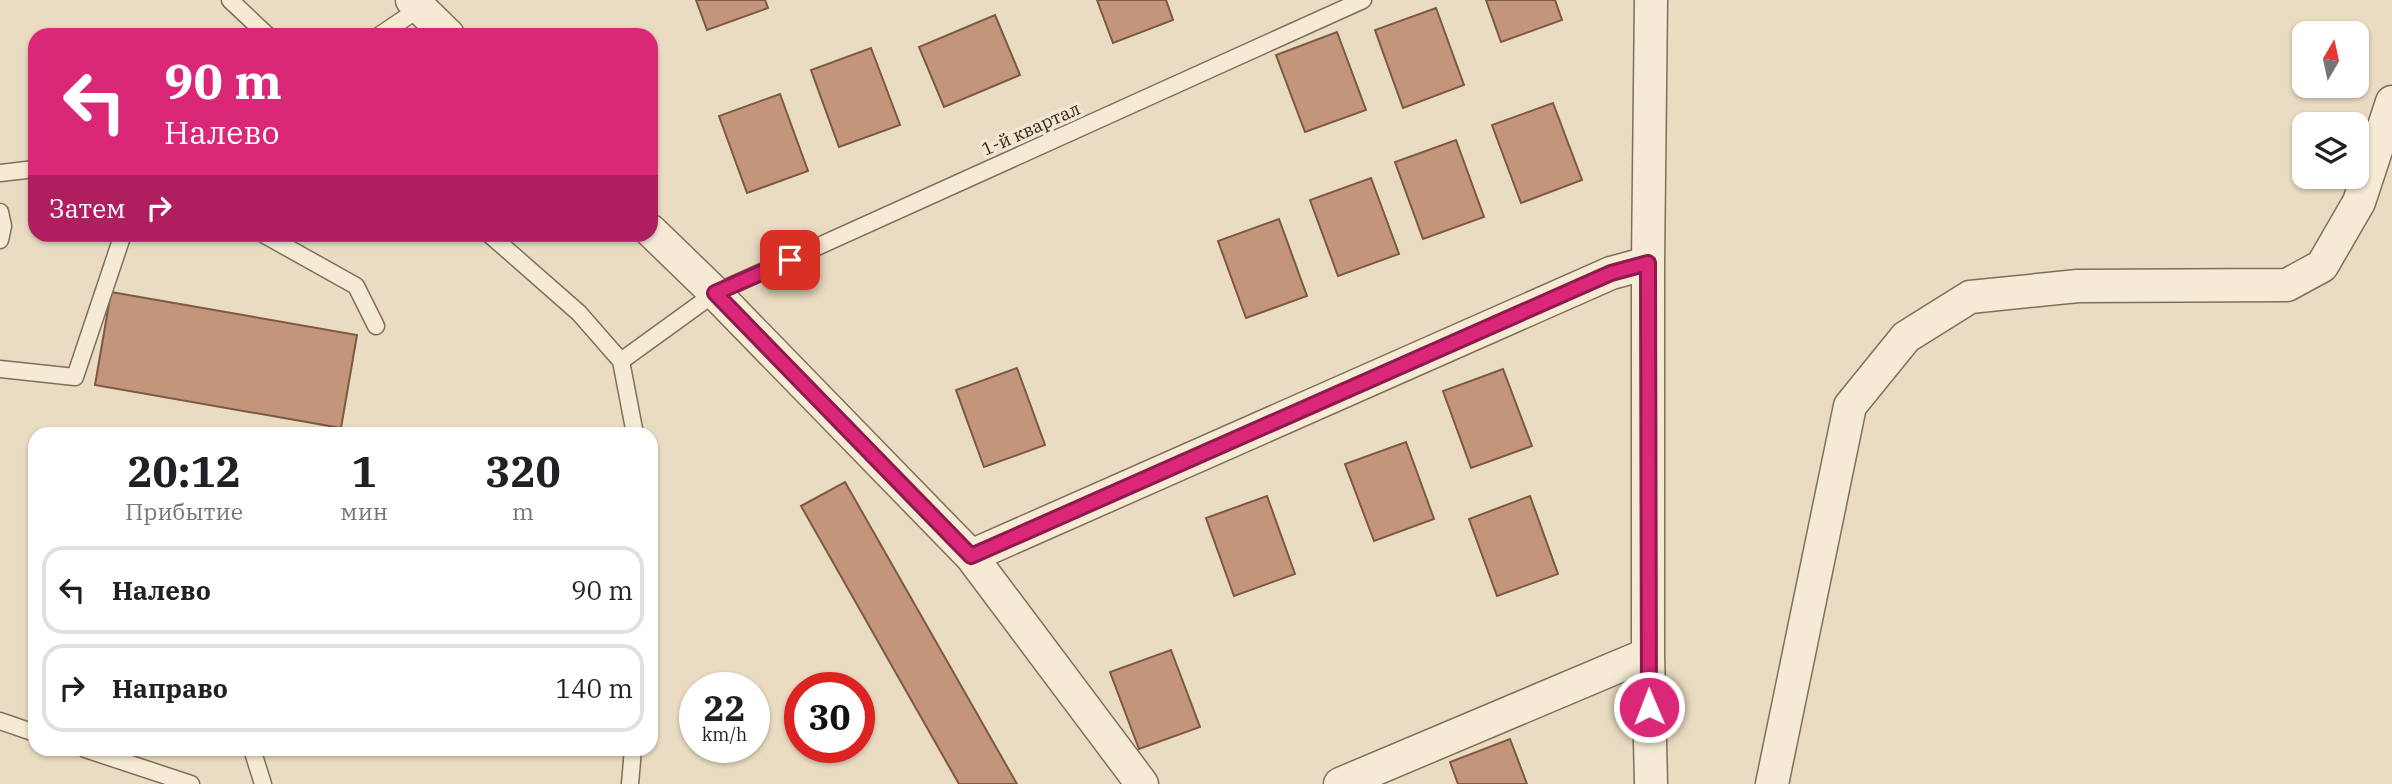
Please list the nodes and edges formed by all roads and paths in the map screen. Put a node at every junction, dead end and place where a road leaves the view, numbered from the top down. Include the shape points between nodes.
1 (230, 0) edge
2 (1363, 0) edge
3 (1651, 0) edge
4 (424, 3) edge
5 (260, 28) edge
6 (390, 28) edge
7 (443, 28) edge
8 (2392, 102) edge
9 (28, 170) edge
10 (0, 173) edge
11 (0, 212) edge
12 (658, 238) edge
13 (0, 240) edge
14 (120, 242) edge
15 (277, 242) edge
16 (498, 242) edge
17 (1648, 263) junction
18 (715, 293) junction
19 (376, 326) dead end
20 (621, 360) junction
21 (0, 369) edge
22 (634, 427) edge
23 (971, 556) junction
24 (1648, 654) junction
25 (0, 721) edge
26 (28, 731) edge
27 (106, 756) edge
28 (254, 756) edge
29 (632, 756) edge
30 (191, 784) edge
31 (263, 784) edge
32 (630, 784) edge
33 (1142, 784) edge
34 (1340, 784) edge
35 (1651, 784) edge
36 (1772, 784) edge

1 - 5 lane
2 - 18 lane, 1-й квартал
3 - 17 street
4 - 6 lane
4 - 7 street
8 - 36 street via 2359,202 2322,266 2287,285 2078,286 1970,297 1906,337 1850,406
9 - 10 lane
11 - 13 lane
12 - 18 street
14 - 21 lane via 75,377
15 - 19 lane via 356,286
16 - 20 lane via 579,313
17 - 23 street via 1611,273
17 - 24 street
18 - 20 lane, 1-й квартал
18 - 23 street
20 - 22 lane
23 - 33 street
24 - 34 street
24 - 35 street
25 - 26 lane
27 - 30 lane
28 - 31 lane
29 - 32 lane

